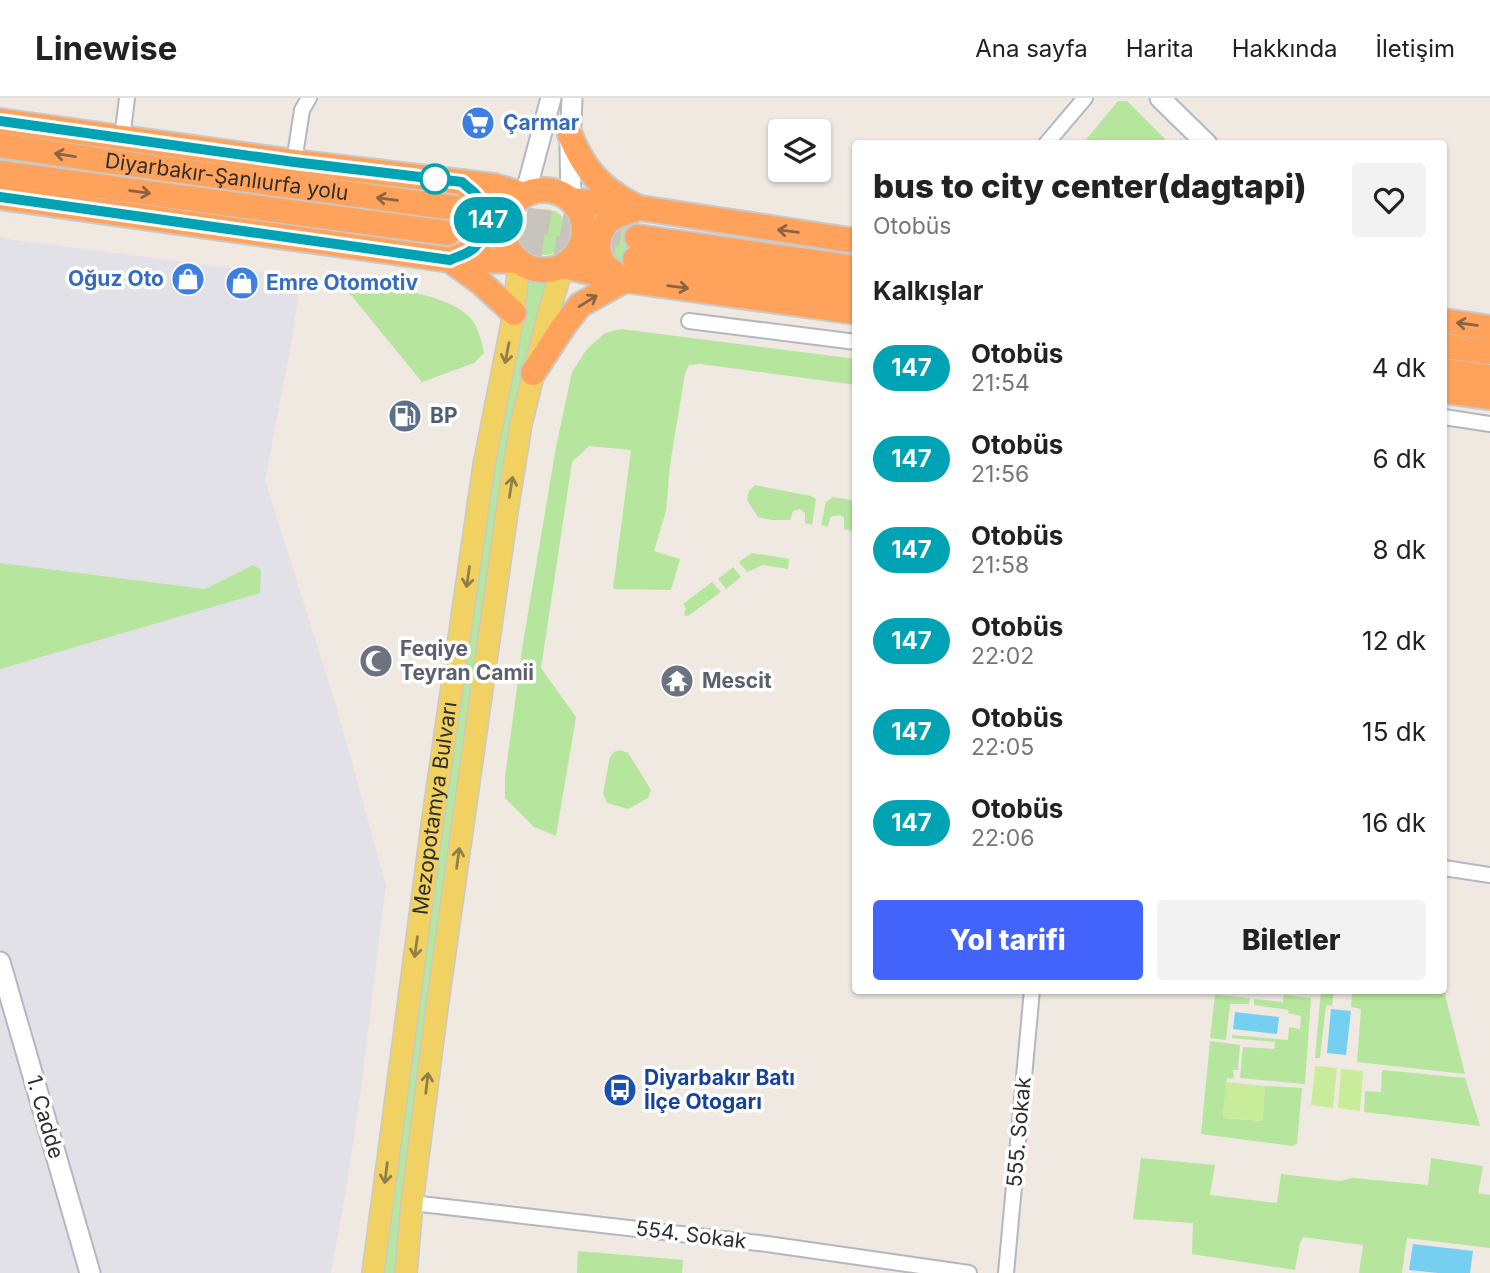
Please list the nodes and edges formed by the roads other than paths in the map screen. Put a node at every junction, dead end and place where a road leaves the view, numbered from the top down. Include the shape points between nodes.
1 (127, 98) edge
2 (309, 98) edge
3 (551, 98) edge
4 (572, 98) edge
5 (1085, 98) edge
6 (1160, 98) edge
7 (0, 121) edge
8 (570, 135) junction
9 (122, 139) junction
10 (1049, 140) edge
11 (1203, 140) edge
12 (0, 145) edge
13 (294, 162) junction
14 (0, 173) edge
15 (462, 182) junction
16 (525, 195) junction
17 (0, 197) edge
18 (570, 200) junction
19 (455, 208) tunnel mouth
20 (640, 208) junction
21 (448, 233) tunnel mouth
22 (852, 240) edge
23 (632, 259) junction
24 (450, 260) junction
25 (519, 261) junction
26 (563, 265) junction
27 (852, 268) edge
28 (852, 288) edge
29 (852, 311) edge
30 (514, 313) junction
31 (689, 321) dead end
32 (1447, 321) edge
33 (1490, 328) edge
34 (852, 341) edge
35 (1447, 346) edge
36 (1490, 352) edge
37 (1447, 370) edge
38 (533, 373) junction
39 (1490, 377) edge
40 (1447, 391) edge
41 (1490, 397) edge
42 (1447, 417) edge
43 (1490, 424) edge
44 (1447, 869) edge
45 (1490, 875) edge
46 (0, 961) edge
47 (1032, 994) edge
48 (412, 1203) junction
49 (90, 1273) edge
50 (373, 1273) edge
51 (406, 1273) edge
52 (969, 1273) edge
53 (1006, 1273) edge

1 - 9 street
2 - 13 street via 302,110
3 - 16 street
4 - 8 street
5 - 10 street
6 - 11 street
7 - 9 highway
8 - 18 street
8 - 20 highway via 595,177 614,195
9 - 13 highway
19 -> 12 highway, Diyarbakır-Şanlıurfa yolu
13 - 15 highway
14 -> 21 highway, Diyarbakır-Şanlıurfa yolu
15 - 16 highway
15 - 24 highway via 484,205 488,223 476,247
16 - 18 highway via 548,191
16 - 25 highway via 514,203 505,226 505,239
17 - 24 highway
18 - 20 highway
18 - 26 highway via 579,210 584,235 581,247
22 -> 20 highway
20 - 23 highway via 612,218 600,234 604,265
23 - 26 highway
23 - 27 highway
23 - 28 highway
23 -> 29 highway
38 -> 23 highway via 580,305
24 - 25 highway
24 - 30 highway
25 - 26 highway via 540,270
25 - 30 main road, Mezopotamya Bulvarı
26 - 38 main road, Mezopotamya Bulvarı
30 -> 50 main road, Mezopotamya Bulvarı via 484,465
31 - 34 street
33 -> 32 highway
35 - 36 highway
37 - 39 highway
48 -> 38 main road, Mezopotamya Bulvarı via 505,524
40 - 41 highway
42 - 43 street
44 - 45 street
46 - 49 street, 1. Cadde
47 - 53 street, 555. Sokak
48 - 51 main road, Mezopotamya Bulvarı
48 - 52 street, 554. Sokak via 767,1244

